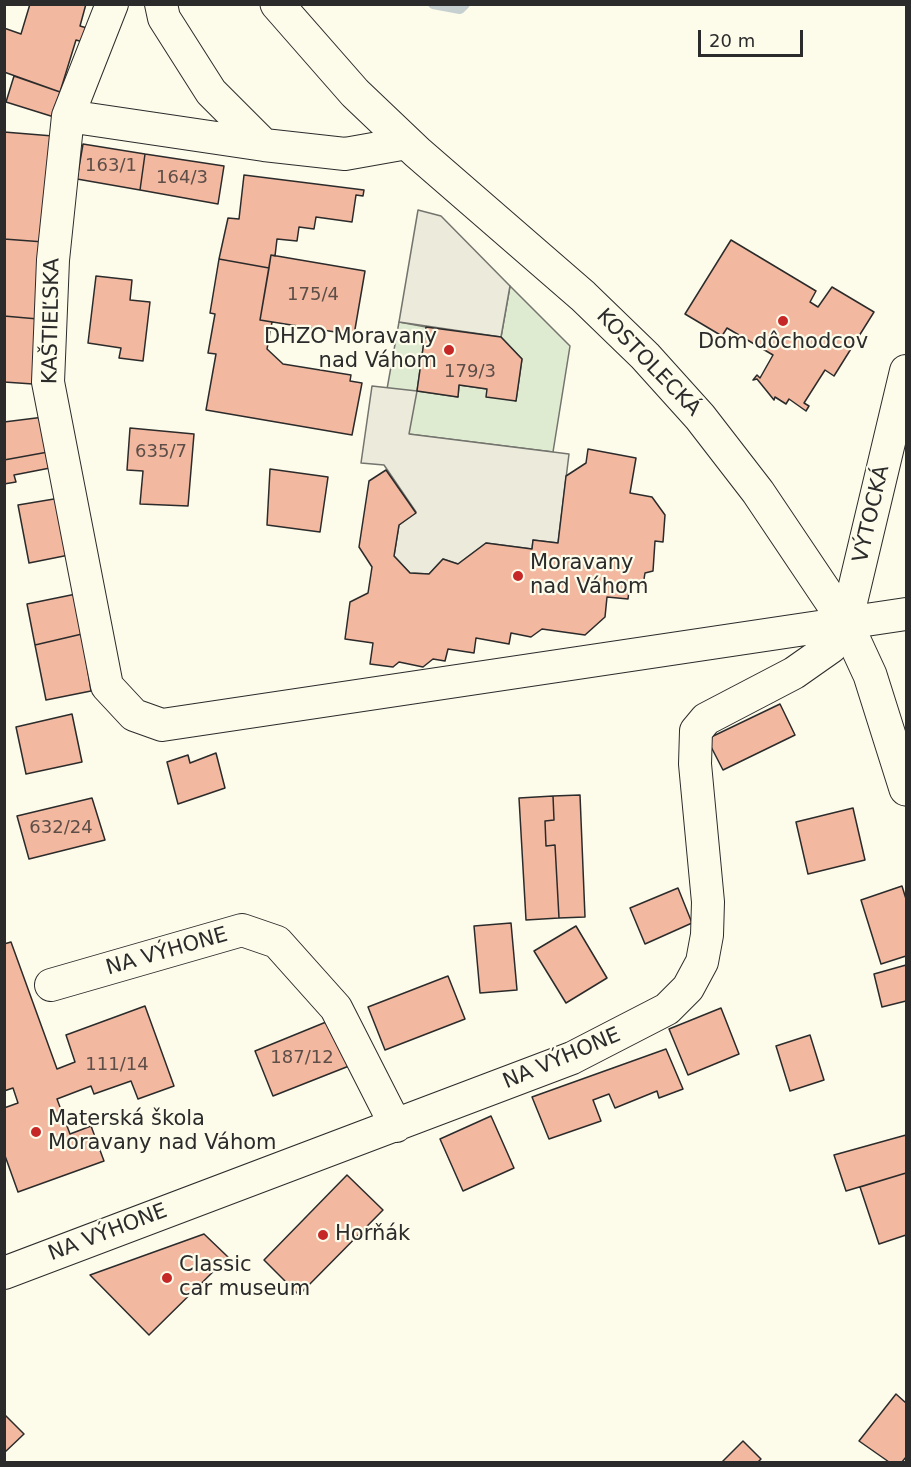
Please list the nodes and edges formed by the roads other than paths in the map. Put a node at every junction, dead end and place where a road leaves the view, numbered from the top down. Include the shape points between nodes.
1 (112, 4) edge
2 (161, 4) edge
3 (277, 4) edge
4 (68, 116) junction
5 (407, 143) junction
6 (264, 145) junction
7 (906, 371) edge
8 (906, 614) edge
9 (846, 623) junction
10 (906, 789) edge
11 (51, 985) dead end
12 (396, 1126) junction
13 (4, 1273) edge

1 - 4 street
2 - 6 street via 164,18 212,92
3 - 5 main road, KOSTOLECKÁ via 348,85
4 - 6 street
4 - 9 street, KAŠTIEĽSKA via 53,260 48,381 106,686 134,715 162,725
5 - 6 street via 345,154
5 - 9 main road, KOSTOLECKÁ via 583,296 645,356 700,417 758,492
7 - 9 street, VÝTOCKÁ
8 - 9 street
9 - 10 main road, KOSTOLECKÁ via 870,675
9 - 12 street, NA VÝHONE via 831,647 794,673 706,719 696,731 707,935 702,962 688,988 650,1020 572,1058
11 - 12 street, NA VÝHONE via 242,930 276,942 336,1008
12 - 13 street, NA VÝHONE

